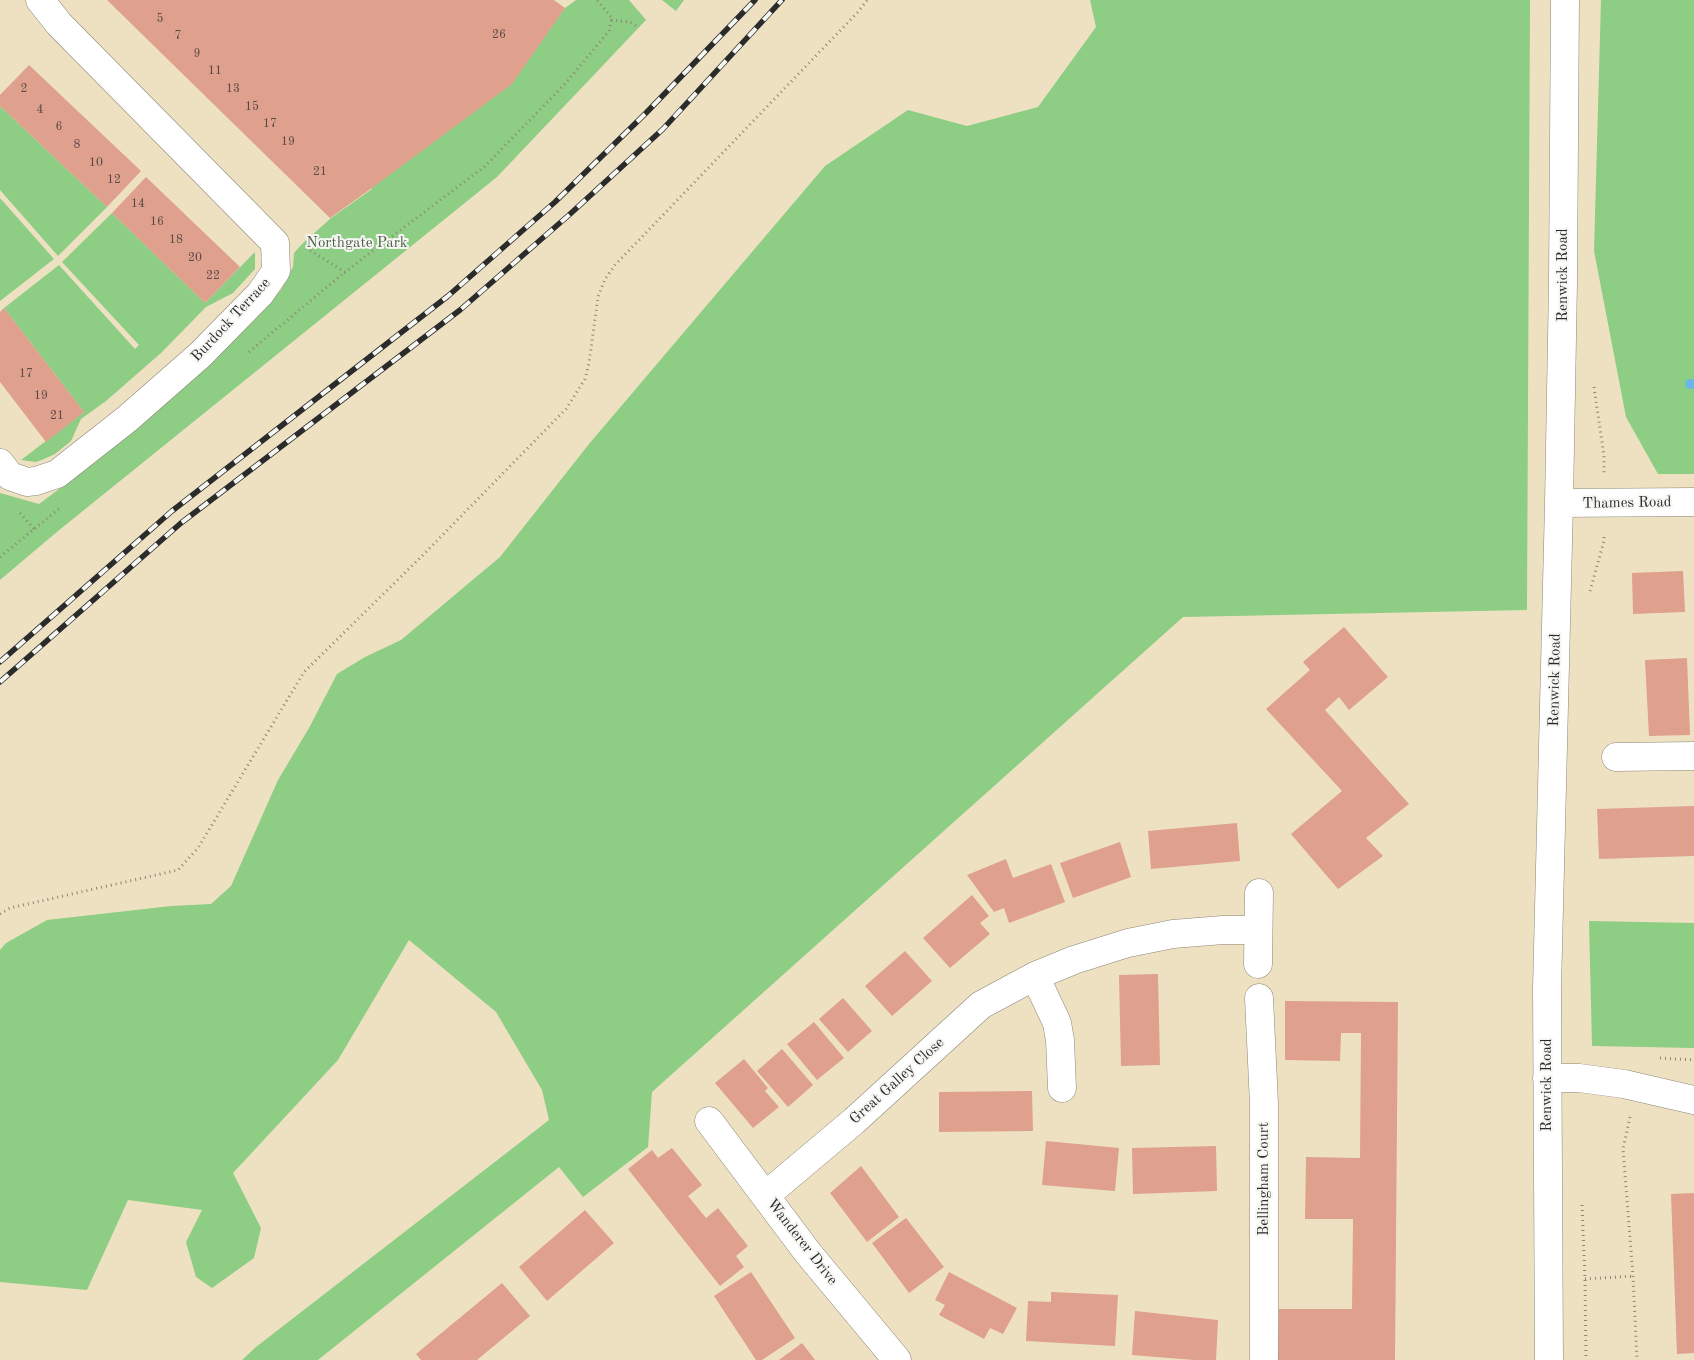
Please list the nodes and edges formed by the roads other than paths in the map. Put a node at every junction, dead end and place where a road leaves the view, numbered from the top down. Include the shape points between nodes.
1 (40, 0) edge
2 (1565, 0) edge
3 (5, 469) edge
4 (1694, 502) edge
5 (1560, 503) junction
6 (1694, 756) edge
7 (1616, 758) dead end
8 (1259, 893) dead end
9 (1257, 930) junction
10 (1258, 964) dead end
11 (1035, 976) junction
12 (1259, 998) dead end
13 (1547, 1078) junction
14 (1062, 1088) dead end
15 (1694, 1100) edge
16 (709, 1121) dead end
17 (766, 1195) junction
18 (897, 1360) edge
19 (1264, 1360) edge
20 (1549, 1360) edge

1 - 3 street, Burdock Terrace via 58,24 275,243 276,271 260,294 200,355 57,474 27,482
2 - 5 street, Renwick Road
4 - 5 street, Thames Road
5 - 13 street, Renwick Road
6 - 7 street
8 - 9 street
9 - 10 street
9 - 11 street, Great Galley Close via 1173,934 1119,946
11 - 14 street via 1057,1023
11 - 17 street, Great Galley Close via 981,1005 854,1121
12 - 19 street, Bellingham Court via 1264,1104
13 - 15 street via 1624,1084
13 - 20 street, Renwick Road
16 - 17 street, Wanderer Drive
17 - 18 street, Wanderer Drive via 808,1253

